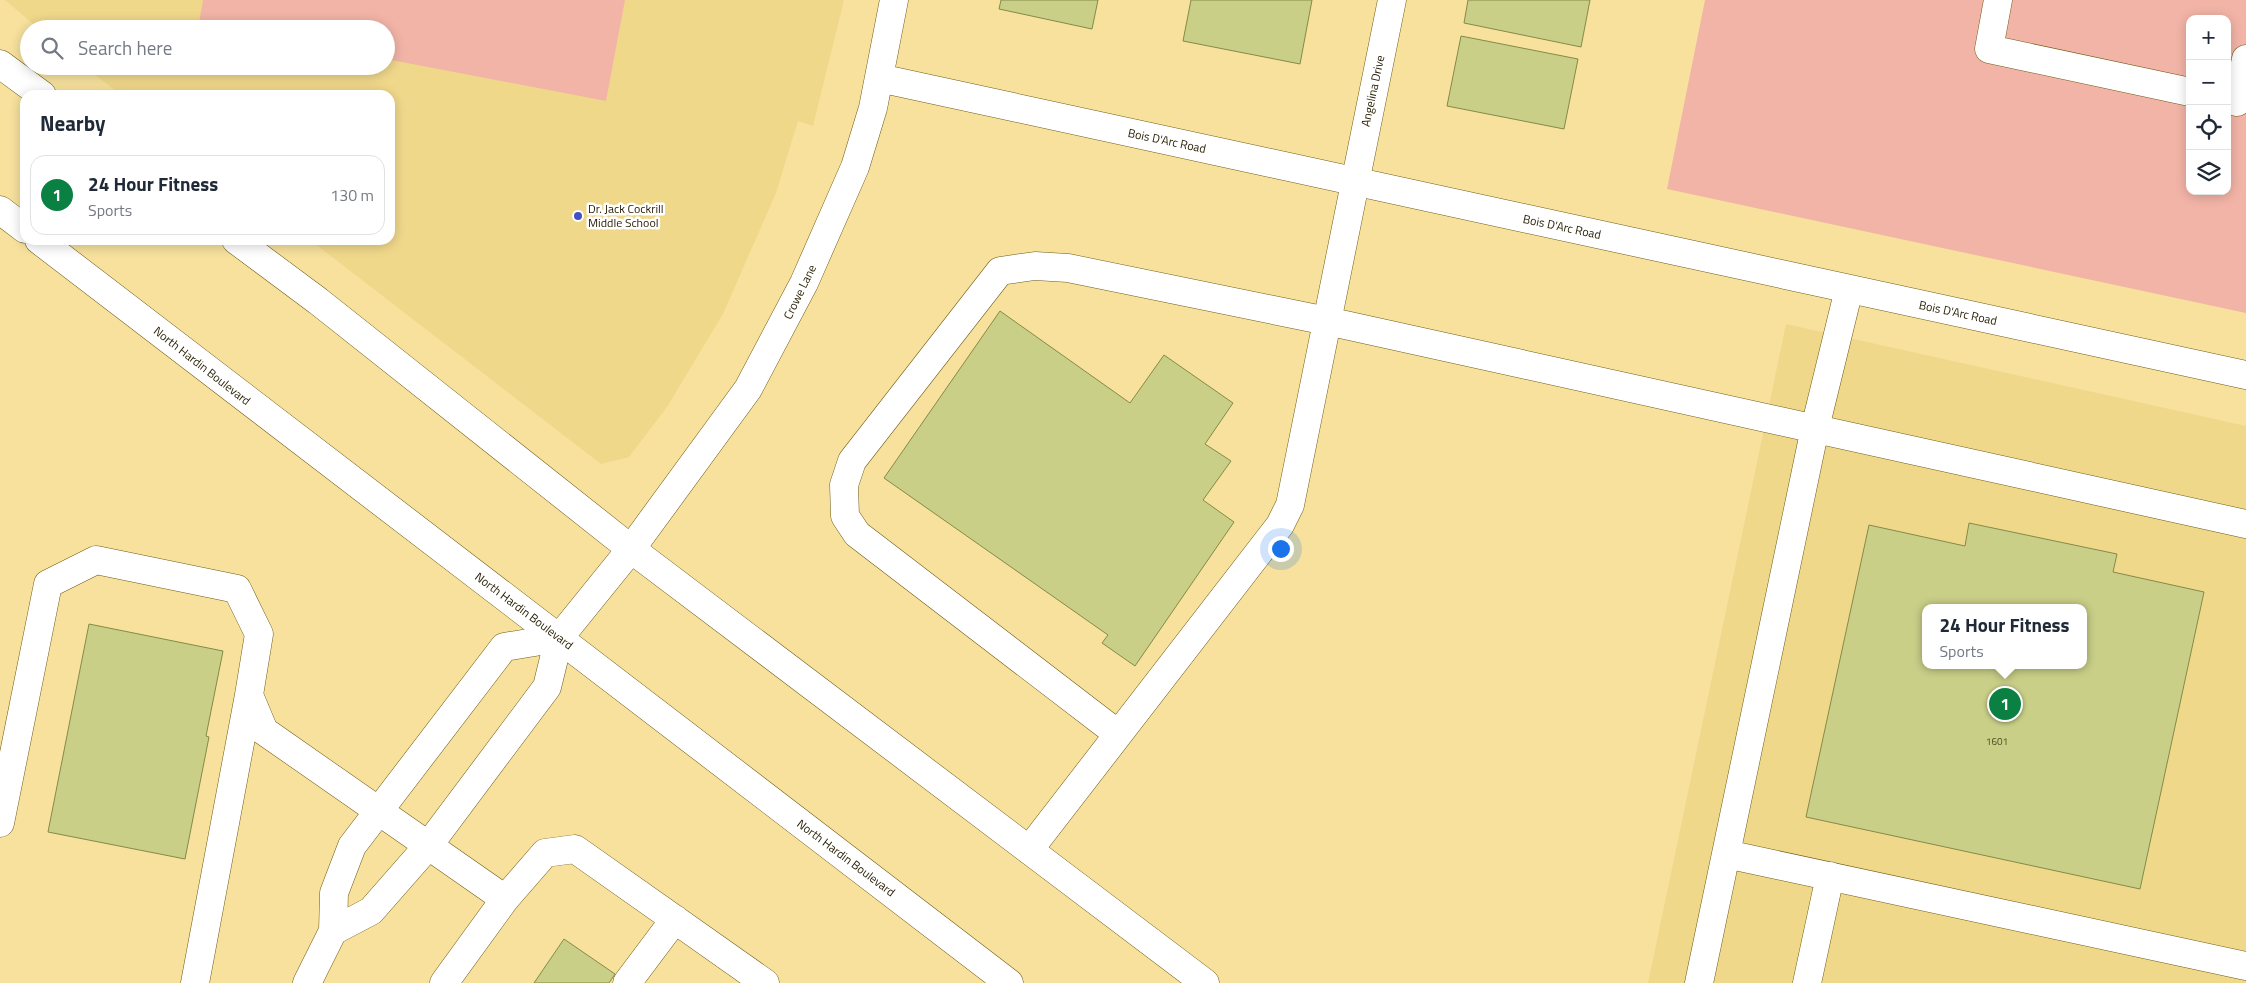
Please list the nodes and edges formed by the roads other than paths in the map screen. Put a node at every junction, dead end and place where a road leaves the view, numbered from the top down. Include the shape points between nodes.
1 (894, 0) edge
2 (1392, 0) edge
3 (1998, 0) edge
4 (2246, 58) edge
5 (0, 64) edge
6 (879, 78) junction
7 (35, 90) edge
8 (2186, 91) edge
9 (2237, 102) edge
10 (1354, 182) junction
11 (0, 210) edge
12 (20, 225) edge
13 (46, 245) edge
14 (243, 245) edge
15 (1849, 289) junction
16 (1327, 321) junction
17 (2246, 375) edge
18 (1815, 428) junction
19 (2246, 524) edge
20 (632, 549) junction
21 (559, 638) junction
22 (249, 695) junction
23 (1118, 734) junction
24 (379, 810) junction
25 (0, 823) edge
26 (428, 846) junction
27 (1029, 850) junction
28 (1726, 854) junction
29 (1830, 876) junction
30 (506, 899) junction
31 (675, 919) junction
32 (333, 931) junction
33 (2246, 966) edge
34 (195, 983) edge
35 (307, 983) edge
36 (444, 983) edge
37 (627, 983) edge
38 (765, 983) edge
39 (1009, 983) edge
40 (1205, 983) edge
41 (1699, 983) edge
42 (1808, 983) edge

1 - 6 main road, Crowe Lane
2 - 10 main road, Angelina Drive
3 - 8 main road via 1989,49
4 - 9 main road
5 - 7 main road
6 - 10 main road, Bois D'Arc Road
6 - 20 main road, Crowe Lane via 855,167 790,314 748,389
10 - 15 main road, Bois D'Arc Road
10 - 16 main road, Angelina Drive
11 - 12 main road
13 - 21 main road, North Hardin Boulevard
14 - 20 main road
15 - 17 main road, Bois D'Arc Road
15 - 18 main road
16 - 18 main road
16 - 23 main road, Angelina Drive via 1290,505 1280,525
16 - 23 main road via 1068,268 1035,266 1000,271 852,460 844,485 845,516 857,534
18 - 19 main road
18 - 28 main road
20 - 21 main road, Crowe Lane
20 - 27 main road
21 - 24 main road via 504,647
21 - 26 main road via 547,688
21 - 39 main road, North Hardin Boulevard
22 - 24 main road via 264,731
22 - 25 main road via 259,634 237,589 96,560 48,584
22 - 34 main road
23 - 27 main road, Angelina Drive
24 - 26 main road
24 - 32 main road via 352,846 334,893
26 - 30 main road
26 - 32 main road via 371,911
27 - 40 main road
28 - 29 main road
28 - 41 main road
29 - 33 main road
29 - 42 main road
30 - 31 main road via 545,853 575,849
30 - 36 main road
31 - 37 main road
31 - 38 main road
32 - 35 main road

